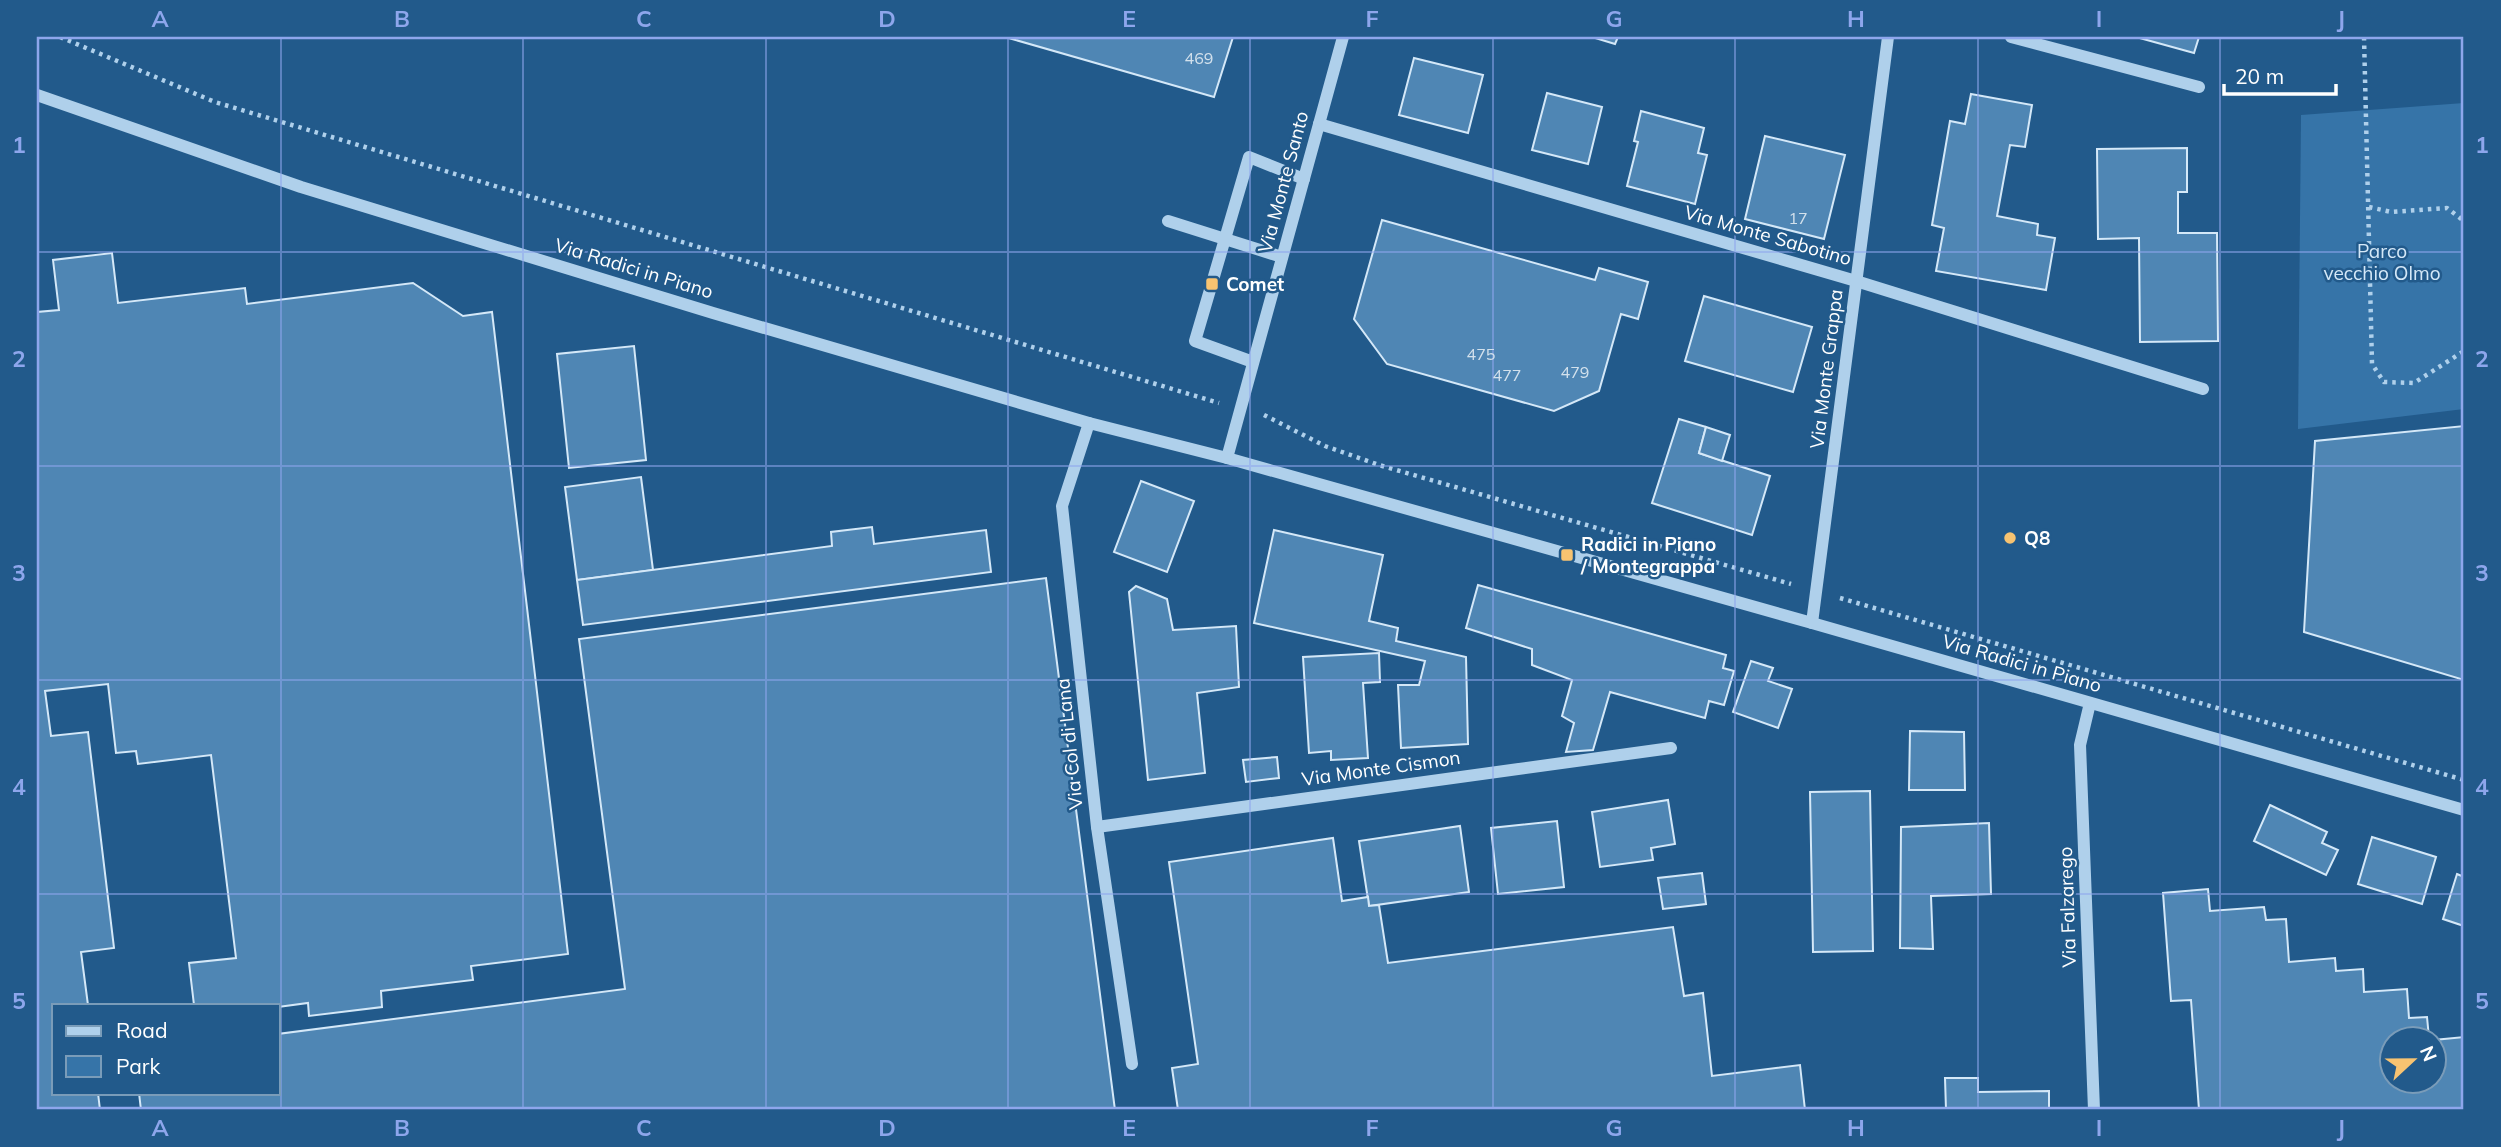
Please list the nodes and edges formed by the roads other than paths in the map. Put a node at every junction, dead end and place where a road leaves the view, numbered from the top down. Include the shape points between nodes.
1 (1343, 37) edge
2 (1888, 37) edge
3 (2011, 37) edge
4 (2199, 87) dead end
5 (37, 95) edge
6 (1319, 124) junction
7 (1304, 179) junction
8 (1168, 222) dead end
9 (1225, 240) junction
10 (1282, 257) junction
11 (1856, 281) junction
12 (1253, 362) junction
13 (2203, 389) dead end
14 (1089, 423) junction
15 (1227, 458) junction
16 (1812, 623) junction
17 (2090, 703) junction
18 (1671, 748) dead end
19 (2464, 810) edge
20 (1097, 827) junction
21 (1132, 1064) dead end
22 (2094, 1110) edge

1 - 6 street, Via Monte Santo
2 - 11 street, Via Monte Grappa
3 - 4 street
5 - 14 street, Via Radici in Piano via 301,187
6 - 7 street, Via Monte Santo
6 - 11 street, Via Monte Sabotino
7 - 9 street via 1248,157
7 - 10 street, Via Monte Santo
8 - 9 street
9 - 10 street
9 - 12 street via 1195,341
10 - 12 street, Via Monte Santo
11 - 13 street, Via Monte Sabotino
11 - 16 street, Via Monte Grappa
12 - 15 street, Via Monte Santo
14 - 15 street, Via Radici in Piano
14 - 20 street, Via Col di Lana via 1062,506
15 - 16 street, Via Radici in Piano
16 - 17 street, Via Radici in Piano
17 - 19 street, Via Radici in Piano
17 - 22 street, Via Falzarego via 2080,745
18 - 20 street, Via Monte Cismon
20 - 21 street, Via Col di Lana

